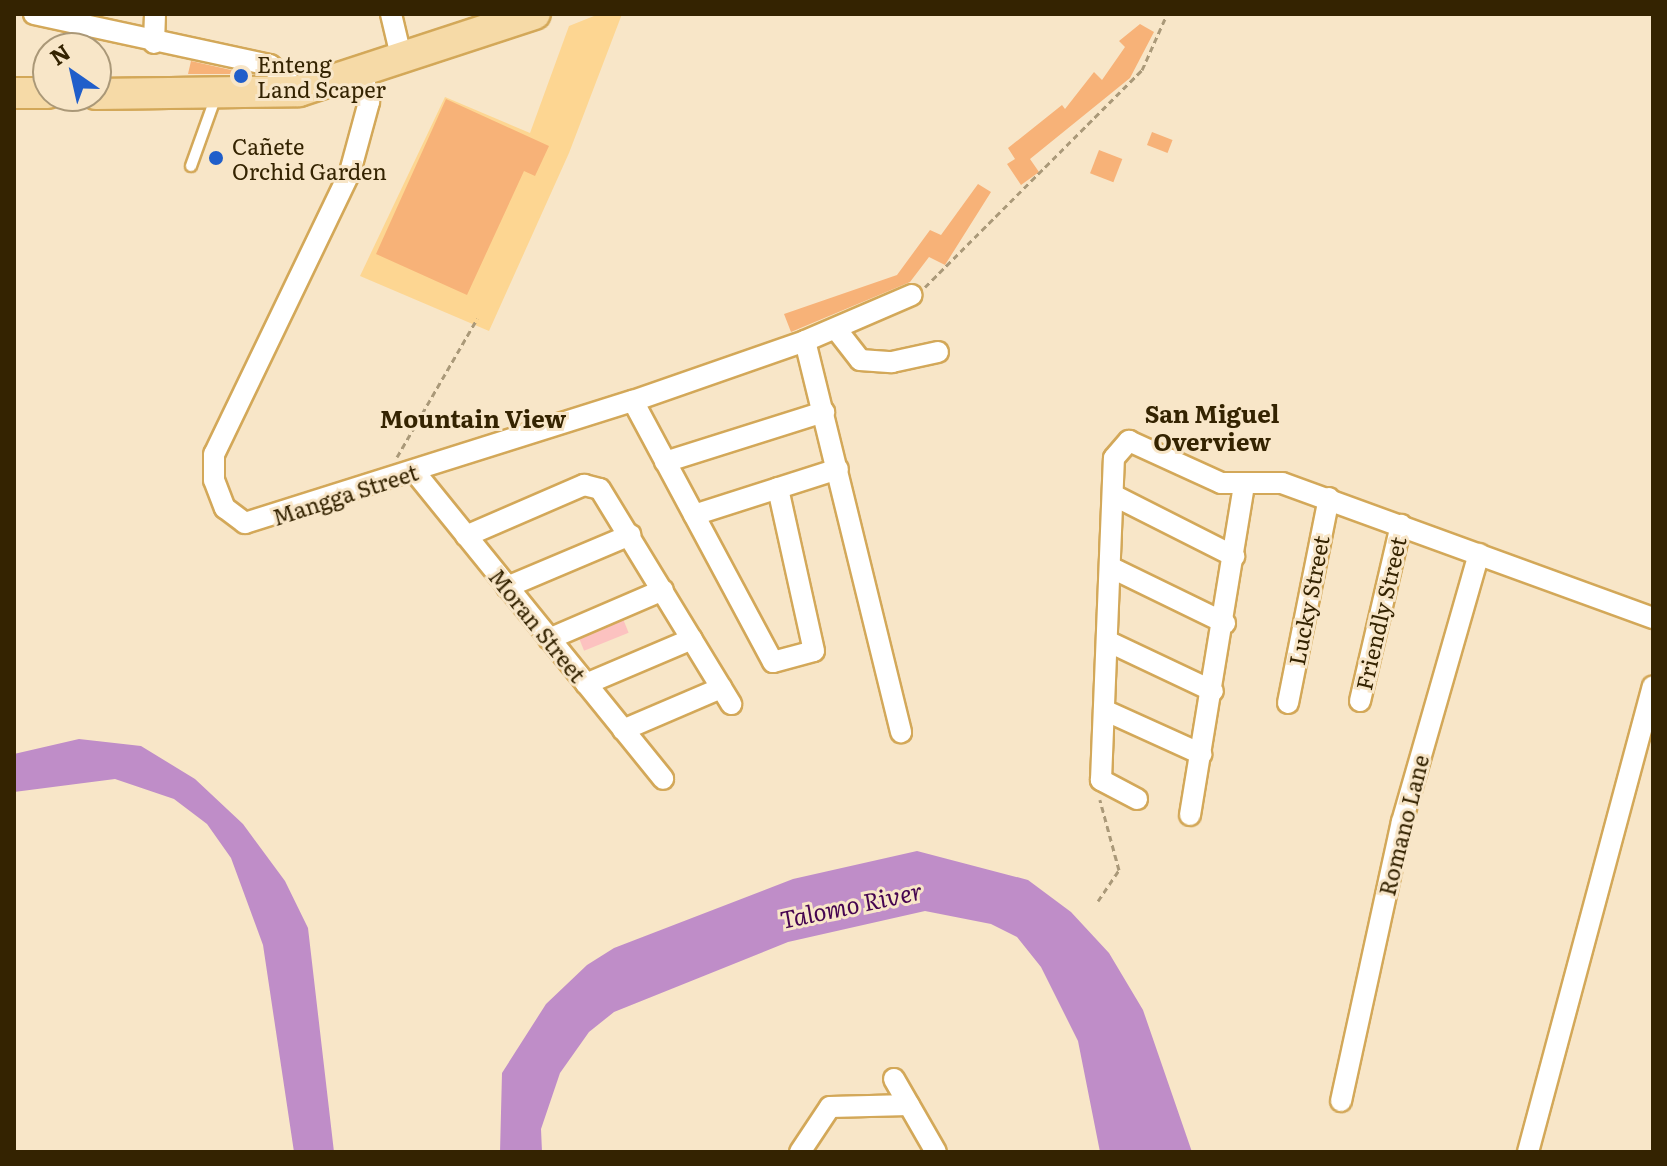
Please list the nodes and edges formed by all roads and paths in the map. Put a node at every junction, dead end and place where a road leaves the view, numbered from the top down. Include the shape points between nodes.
1 (34, 14) edge
2 (155, 14) edge
3 (391, 14) edge
4 (535, 14) edge
5 (1167, 14) edge
6 (497, 20) edge
7 (154, 43) junction
8 (402, 60) junction
9 (363, 74) junction
10 (299, 91) junction
11 (112, 94) edge
12 (216, 95) junction
13 (191, 166) dead end
14 (912, 295) joint
15 (477, 319) dead end
16 (836, 329) junction
17 (805, 341) junction
18 (938, 352) dead end
19 (633, 401) junction
20 (824, 412) junction
21 (665, 462) junction
22 (838, 469) junction
23 (389, 470) dead end
24 (414, 471) junction
25 (1244, 486) junction
26 (778, 488) junction
27 (1113, 495) junction
28 (1329, 498) junction
29 (694, 515) junction
30 (1401, 525) junction
31 (630, 535) junction
32 (466, 536) junction
33 (1479, 554) junction
34 (1234, 556) junction
35 (1110, 567) junction
36 (507, 587) junction
37 (663, 590) junction
38 (1653, 618) edge
39 (1225, 623) junction
40 (549, 639) junction
41 (692, 639) junction
42 (1107, 641) junction
43 (586, 684) junction
44 (1653, 687) edge
45 (1213, 691) junction
46 (1360, 701) dead end
47 (1288, 703) dead end
48 (1104, 710) junction
49 (623, 730) junction
50 (901, 732) dead end
51 (1201, 754) junction
52 (663, 779) dead end
53 (1101, 780) junction
54 (1137, 799) dead end
55 (1190, 815) dead end
56 (1098, 901) dead end
57 (894, 1079) dead end
58 (1341, 1101) dead end
59 (909, 1105) junction
60 (800, 1152) edge
61 (936, 1152) edge
62 (1528, 1152) edge

1 - 7 street
2 - 7 street
3 - 8 street
4 - 6 main road
5 - 14 path via 1142,70 946,270
6 - 8 main road
7 - 10 street via 270,65
8 - 9 main road
9 - 10 main road
9 - 24 street, Mangga Street via 369,102 361,143 223,430 214,480 225,508 245,523
10 - 12 main road
11 - 12 main road
12 - 13 lane
14 - 16 street, Mangga Street
15 - 23 path
16 - 17 street, Mangga Street
16 - 18 street via 860,360 892,362
17 - 19 street, Mangga Street
17 - 20 street
19 - 21 street
19 - 24 street, Mangga Street
20 - 21 street
20 - 22 street
21 - 29 street
22 - 26 street
22 - 50 street
24 - 32 street, Moran Street
25 - 27 street via 1221,483 1129,441 1116,450
25 - 28 street via 1282,483
25 - 34 street
26 - 29 street
26 - 29 street via 814,651 773,662
27 - 34 street
27 - 35 street
28 - 30 street
28 - 47 street, Lucky Street
30 - 33 street
30 - 46 street, Friendly Street
31 - 32 street via 600,489 584,485
31 - 36 street
31 - 37 street
32 - 36 street, Moran Street
33 - 38 street
33 - 58 street, Romano Lane via 1402,822
34 - 39 street
35 - 39 street
35 - 42 street
36 - 40 street, Moran Street
37 - 40 street
37 - 41 street
39 - 45 street
40 - 43 street, Moran Street
41 - 43 street
41 - 49 street via 726,696
42 - 45 street
42 - 48 street
43 - 49 street, Moran Street
44 - 62 street
45 - 51 street
48 - 51 street
48 - 53 street
49 - 52 street, Moran Street
51 - 55 street
53 - 54 street
53 - 56 path via 1103,823 1119,870
57 - 59 street
59 - 60 street via 826,1110
59 - 61 street

